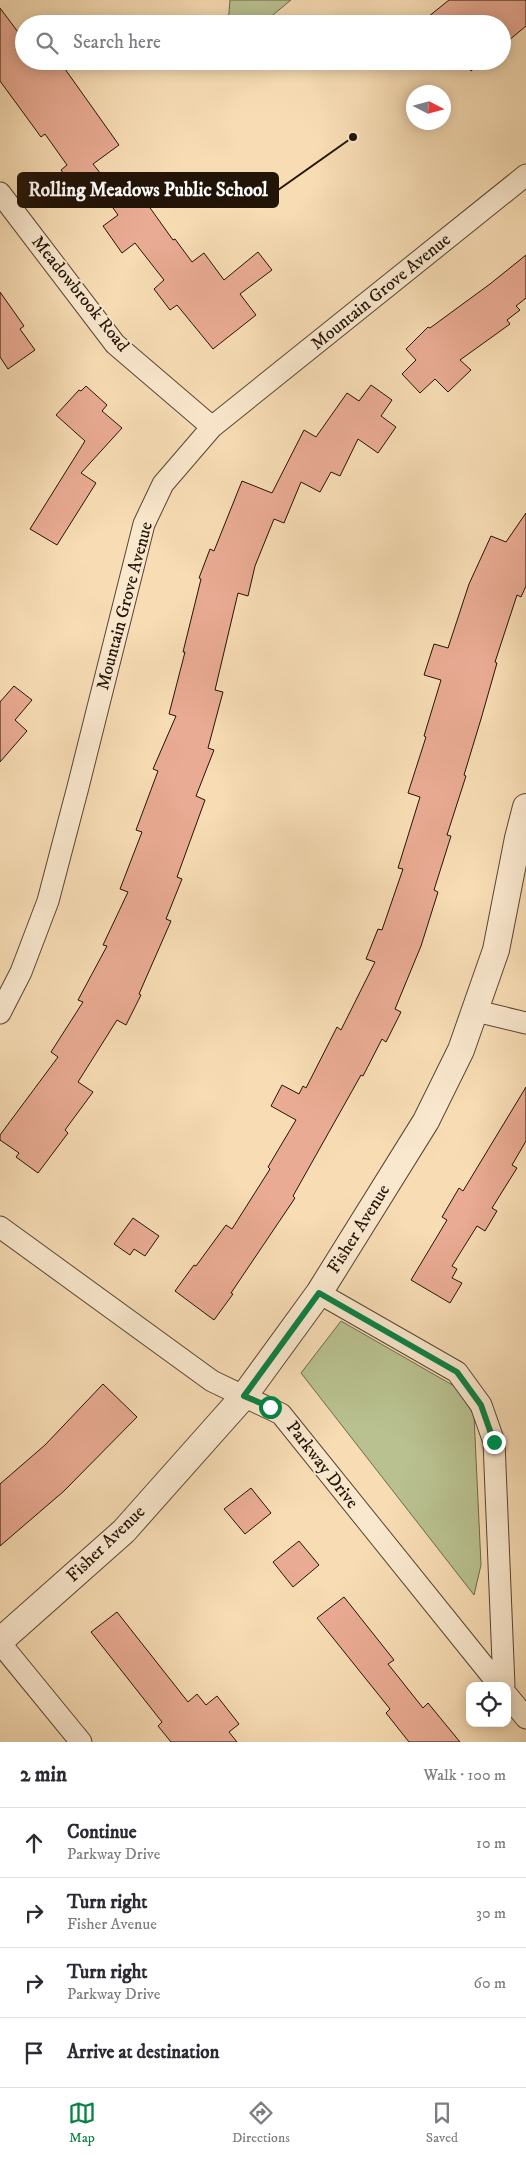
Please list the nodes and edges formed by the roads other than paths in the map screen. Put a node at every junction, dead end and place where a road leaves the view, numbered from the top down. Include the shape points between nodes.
1 (526, 175) edge
2 (0, 192) edge
3 (212, 427) junction
4 (526, 807) edge
5 (476, 1011) junction
6 (0, 1013) edge
7 (526, 1023) edge
8 (0, 1227) edge
9 (319, 1293) junction
10 (244, 1396) junction
11 (0, 1642) edge
12 (497, 1682) edge
13 (504, 1682) edge
14 (511, 1700) edge
15 (526, 1718) edge
16 (81, 1742) edge

1 - 3 street, Mountain Grove Avenue
2 - 3 street, Meadowbrook Road via 115,344
3 - 6 street, Mountain Grove Avenue via 163,484 144,524 48,901 21,972
4 - 5 street, Fisher Avenue via 496,950
5 - 7 street
5 - 9 street, Fisher Avenue via 426,1121
8 - 10 street, Parkway Drive via 212,1381
9 - 10 street, Fisher Avenue
9 - 13 street via 457,1372 481,1405 494,1442
10 - 11 street, Fisher Avenue via 124,1531
10 - 12 street, Parkway Drive via 281,1414
11 - 16 street
14 - 15 street

